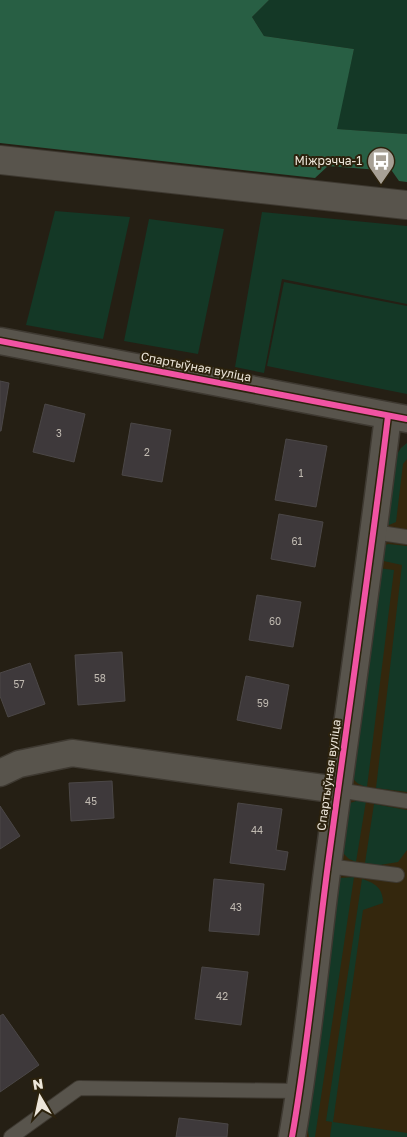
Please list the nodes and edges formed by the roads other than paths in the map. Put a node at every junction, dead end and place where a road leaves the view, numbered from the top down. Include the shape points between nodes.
1 (0, 160) edge
2 (407, 205) edge
3 (0, 341) edge
4 (398, 418) edge
5 (374, 532) junction
6 (407, 537) edge
7 (0, 774) edge
8 (338, 790) junction
9 (407, 801) edge
10 (328, 866) junction
11 (397, 875) dead end
12 (300, 1091) junction
13 (11, 1137) edge
14 (292, 1137) edge

1 - 2 street
3 - 4 street, Спартыўная вуліца
4 - 5 street, Спартыўная вуліца
5 - 6 lane
5 - 8 street, Спартыўная вуліца
7 - 8 street, Спартыўная вуліца via 19,764 72,753
8 - 9 lane
8 - 10 street, Спартыўная вуліца
10 - 11 lane
10 - 12 street, Спартыўная вуліца
12 - 13 lane via 79,1088
12 - 14 street, Спартыўная вуліца

